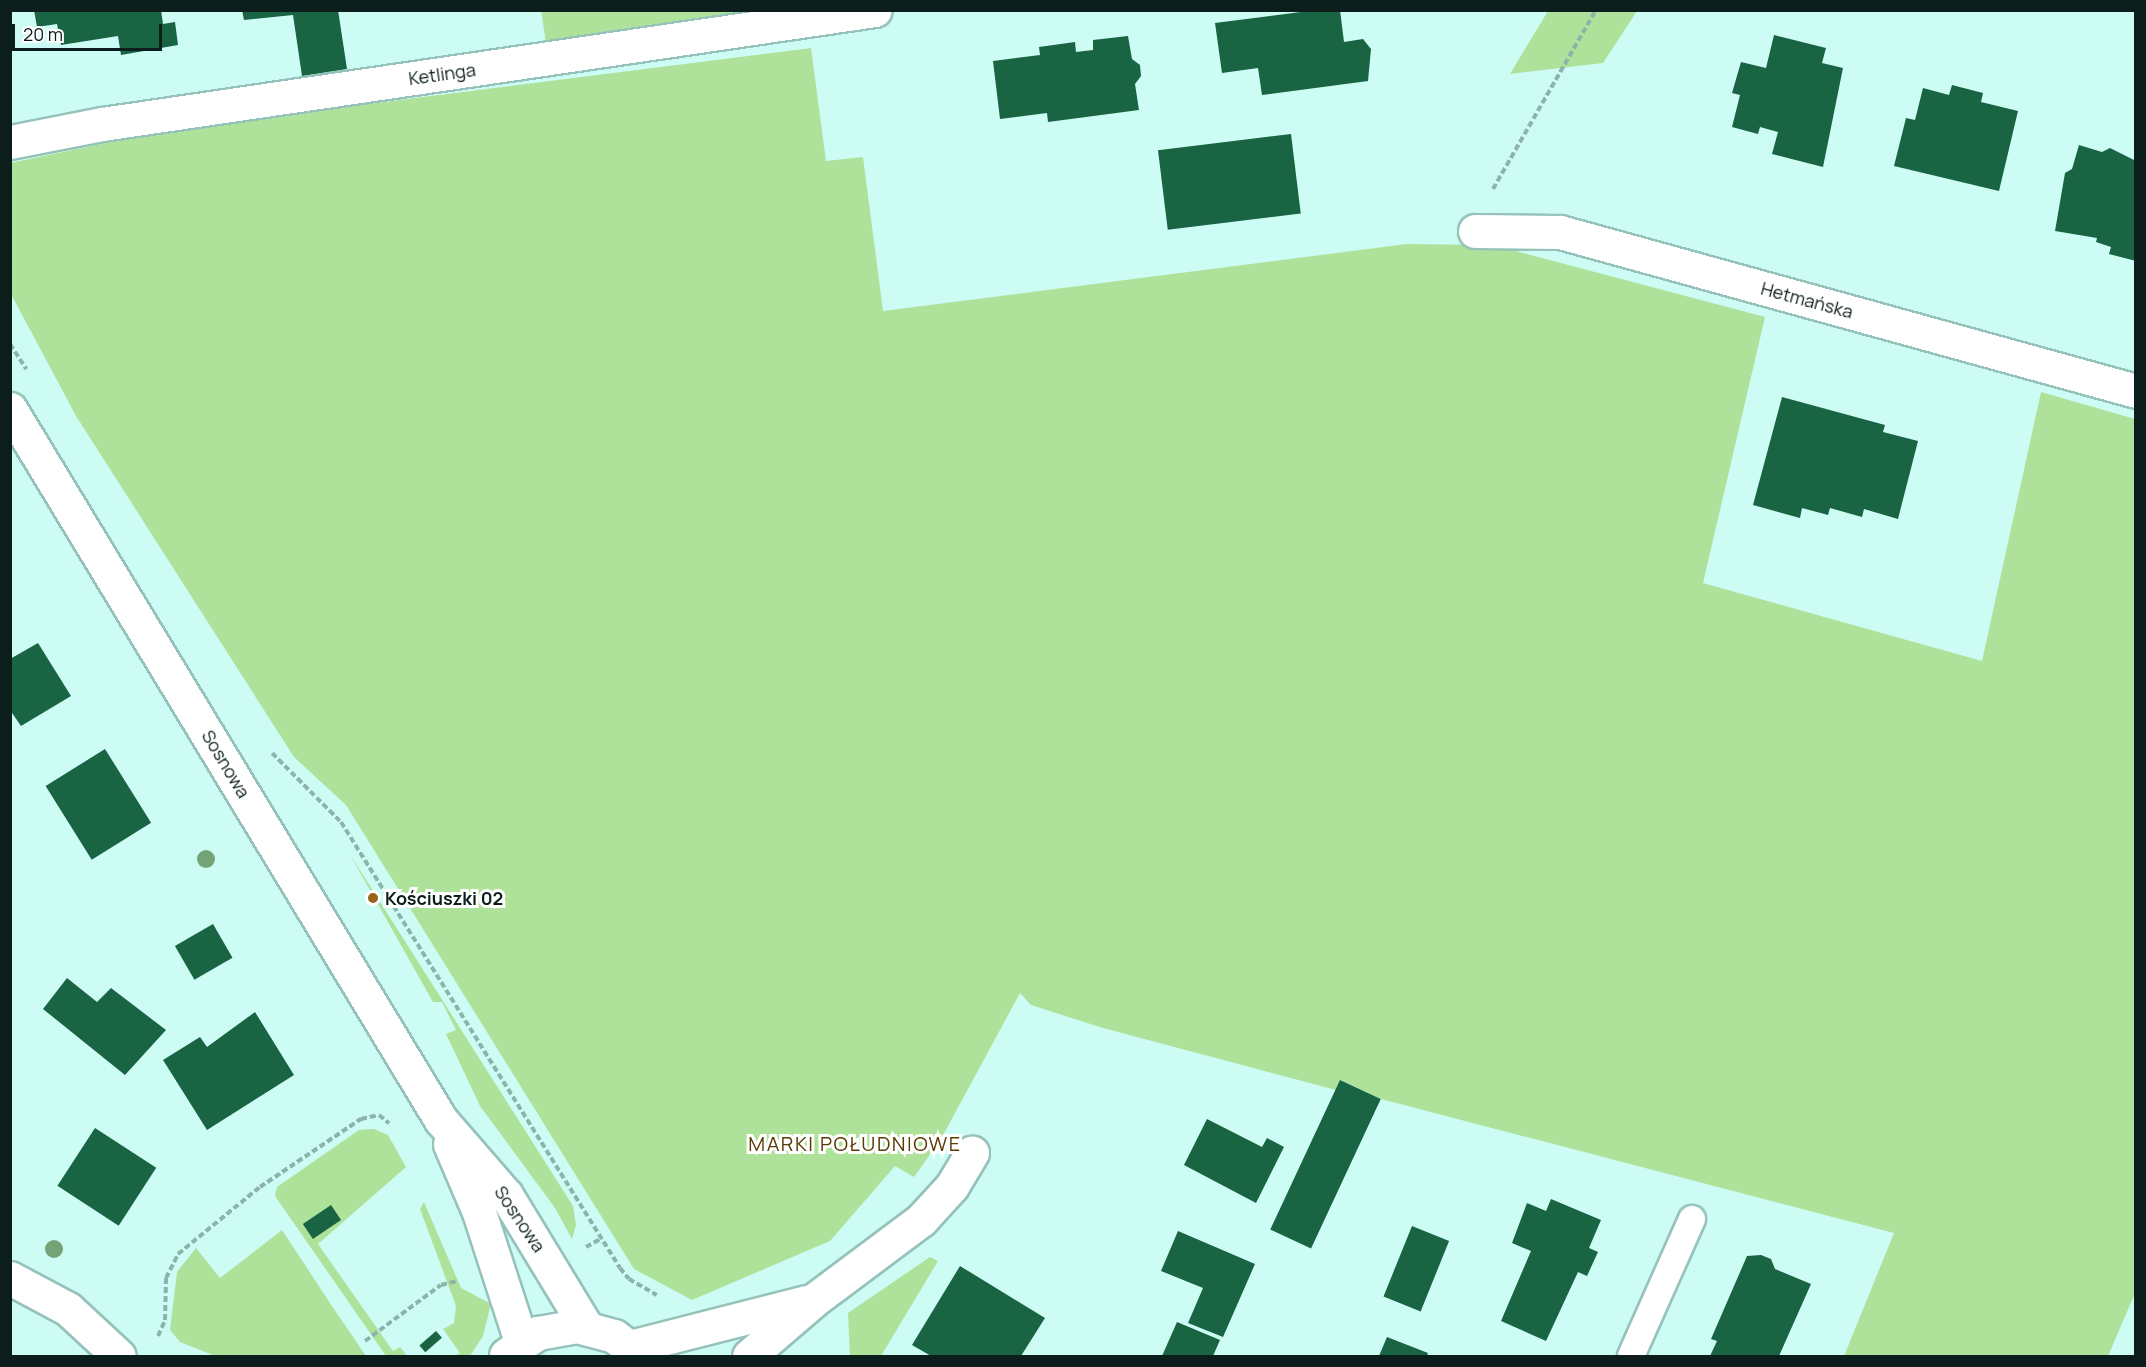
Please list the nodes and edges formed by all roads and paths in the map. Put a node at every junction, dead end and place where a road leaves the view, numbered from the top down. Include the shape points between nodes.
1 (875, 10) edge
2 (1596, 10) edge
3 (10, 142) edge
4 (1475, 231) joint
5 (10, 344) edge
6 (28, 373) dead end
7 (2136, 391) edge
8 (10, 409) edge
9 (268, 746) dead end
10 (441, 1120) junction
11 (394, 1129) dead end
12 (972, 1153) dead end
13 (1692, 1219) dead end
14 (10, 1278) edge
15 (466, 1279) dead end
16 (668, 1300) dead end
17 (814, 1300) junction
18 (587, 1328) junction
19 (365, 1341) dead end
20 (154, 1342) dead end
21 (513, 1349) edge
22 (636, 1352) edge
23 (119, 1356) edge
24 (749, 1356) edge
25 (1631, 1356) edge

1 - 3 street, Ketlinga via 102,124
2 - 4 path via 1503,166
4 - 7 street, Hetmańska via 1560,232
5 - 6 path
8 - 10 street, Sosnowa
9 - 16 path via 341,822 379,877 396,913 620,1268 629,1279
10 - 18 street, Sosnowa via 506,1195
10 - 21 street, Sosnowa via 479,1212
11 - 20 path via 379,1115 361,1119 260,1187 178,1254 166,1278 165,1320
12 - 17 street via 952,1186 921,1220
13 - 25 lane
14 - 23 street via 68,1309
15 - 19 path via 441,1286
17 - 22 street
17 - 24 street
18 - 21 street via 557,1327
18 - 22 street

